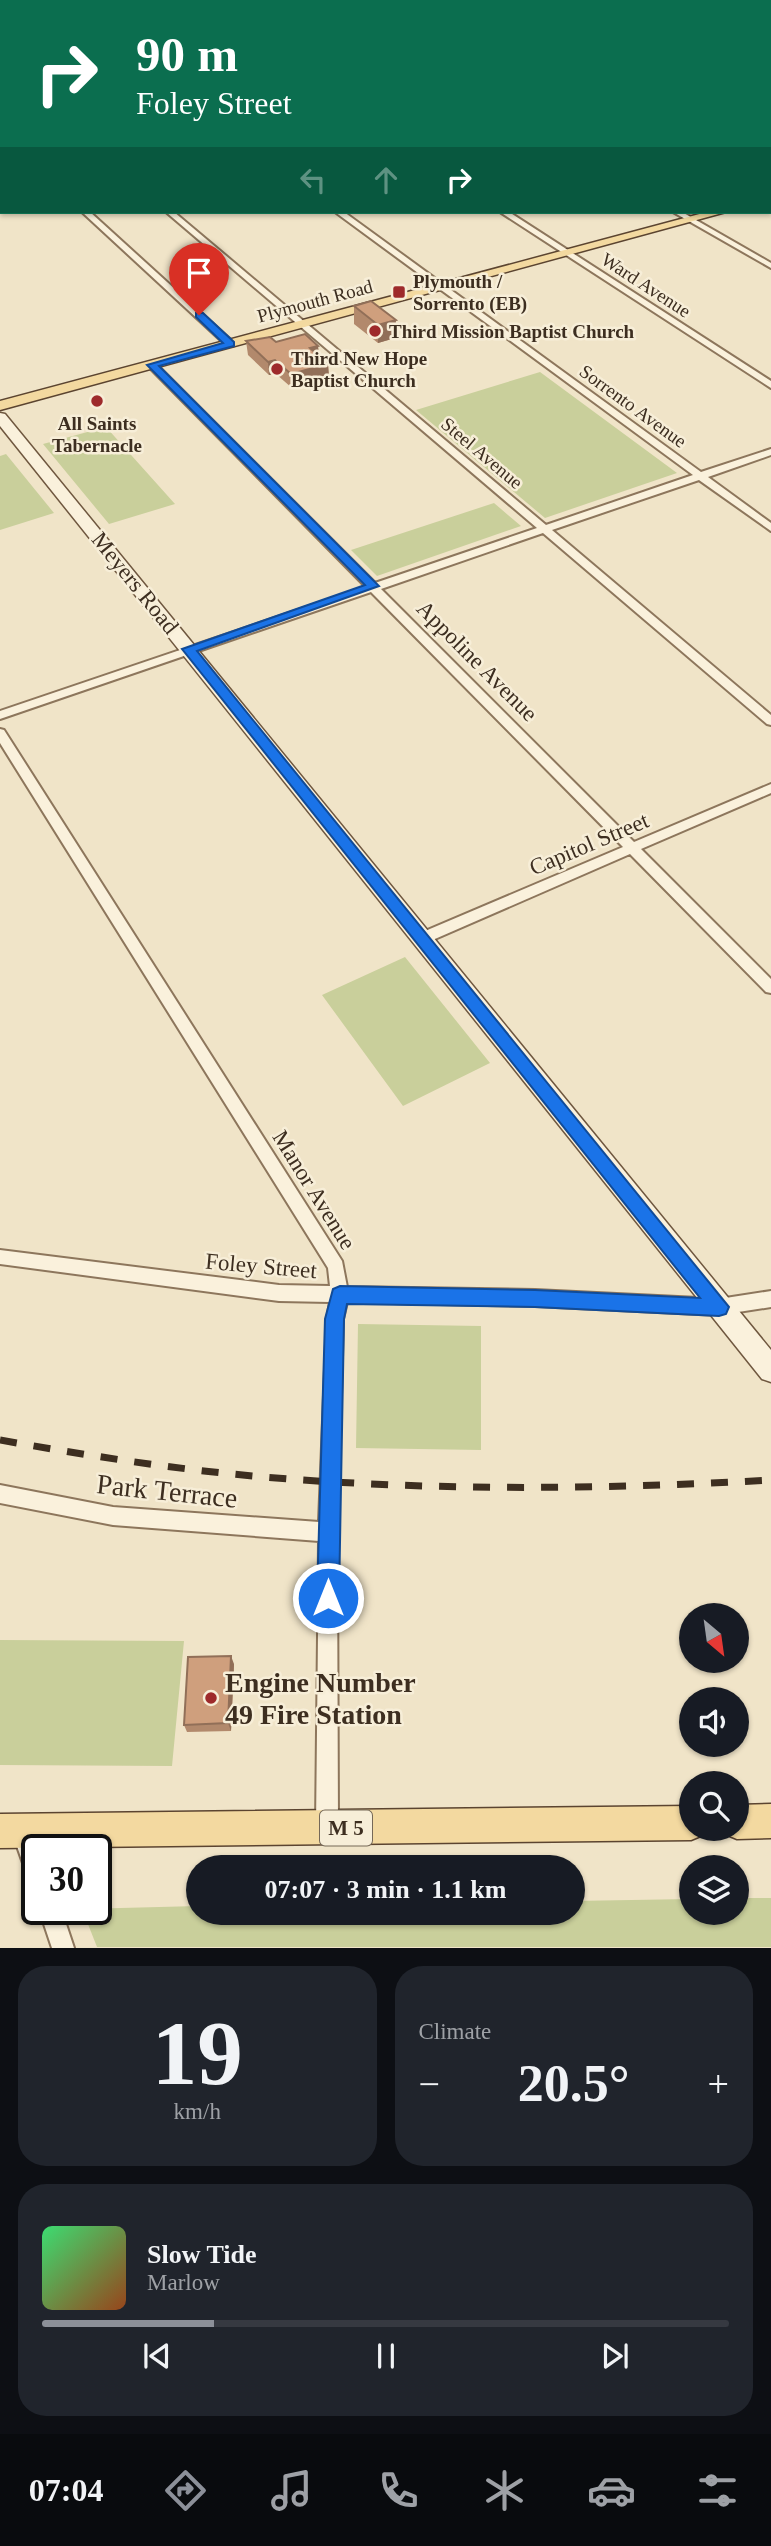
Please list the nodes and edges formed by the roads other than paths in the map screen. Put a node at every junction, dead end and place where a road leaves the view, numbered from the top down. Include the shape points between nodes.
1 (88, 214) edge
2 (172, 214) edge
3 (342, 214) edge
4 (506, 214) edge
5 (680, 214) edge
6 (713, 214) edge
7 (691, 220) junction
8 (567, 253) junction
9 (771, 266) edge
10 (441, 287) junction
11 (302, 324) junction
12 (230, 344) junction
13 (152, 365) junction
14 (771, 384) edge
15 (0, 406) edge
16 (0, 417) edge
17 (771, 452) edge
18 (699, 476) junction
19 (771, 528) edge
20 (544, 529) junction
21 (373, 586) junction
22 (188, 649) junction
23 (0, 715) edge
24 (771, 721) edge
25 (0, 733) edge
26 (771, 788) edge
27 (634, 848) junction
28 (422, 938) junction
29 (771, 988) edge
30 (0, 1257) edge
31 (340, 1295) junction
32 (771, 1299) edge
33 (719, 1307) junction
34 (771, 1370) edge
35 (0, 1494) edge
36 (328, 1532) junction
37 (771, 1821) edge
38 (749, 1822) edge
39 (679, 1823) edge
40 (327, 1828) junction
41 (11, 1831) edge
42 (21, 1847) edge
43 (55, 1925) edge
44 (63, 1948) edge

1 - 12 street
2 - 11 street, Steel Avenue
3 - 10 street, Sorrento Avenue
4 - 8 street, Ward Avenue
5 - 7 street
6 - 7 main road, Plymouth Road
7 - 8 main road, Plymouth Road
7 - 9 street
8 - 10 main road, Plymouth Road
8 - 14 street, Ward Avenue
10 - 11 main road, Plymouth Road
10 - 18 street, Sorrento Avenue
11 - 12 main road, Plymouth Road
11 - 20 street, Steel Avenue
12 - 13 main road, Plymouth Road
13 - 15 main road, Plymouth Road
13 - 21 street, Appoline Avenue
16 - 22 street, Meyers Road
17 - 18 street
18 - 19 street, Sorrento Avenue
18 - 20 street
20 - 21 street
20 - 24 street, Steel Avenue
21 - 22 street
21 - 27 street, Appoline Avenue
22 - 23 street
22 - 28 street, Meyers Road
25 - 31 street, Manor Avenue via 337,1266
26 - 27 street, Capitol Street
27 - 28 street, Capitol Street
27 - 29 street, Appoline Avenue
28 - 33 street, Meyers Road
30 - 31 street, Foley Street via 279,1293
31 - 33 street, Foley Street
31 - 36 street, Manor Avenue via 335,1319
32 - 33 street, Foley Street
33 - 34 street, Meyers Road
35 - 36 street, Park Terrace via 113,1517
36 - 40 street, Manor Avenue
37 - 38 main road
39 - 40 main road, M 5
40 - 41 main road, M 5
41 - 42 street
43 - 44 street

